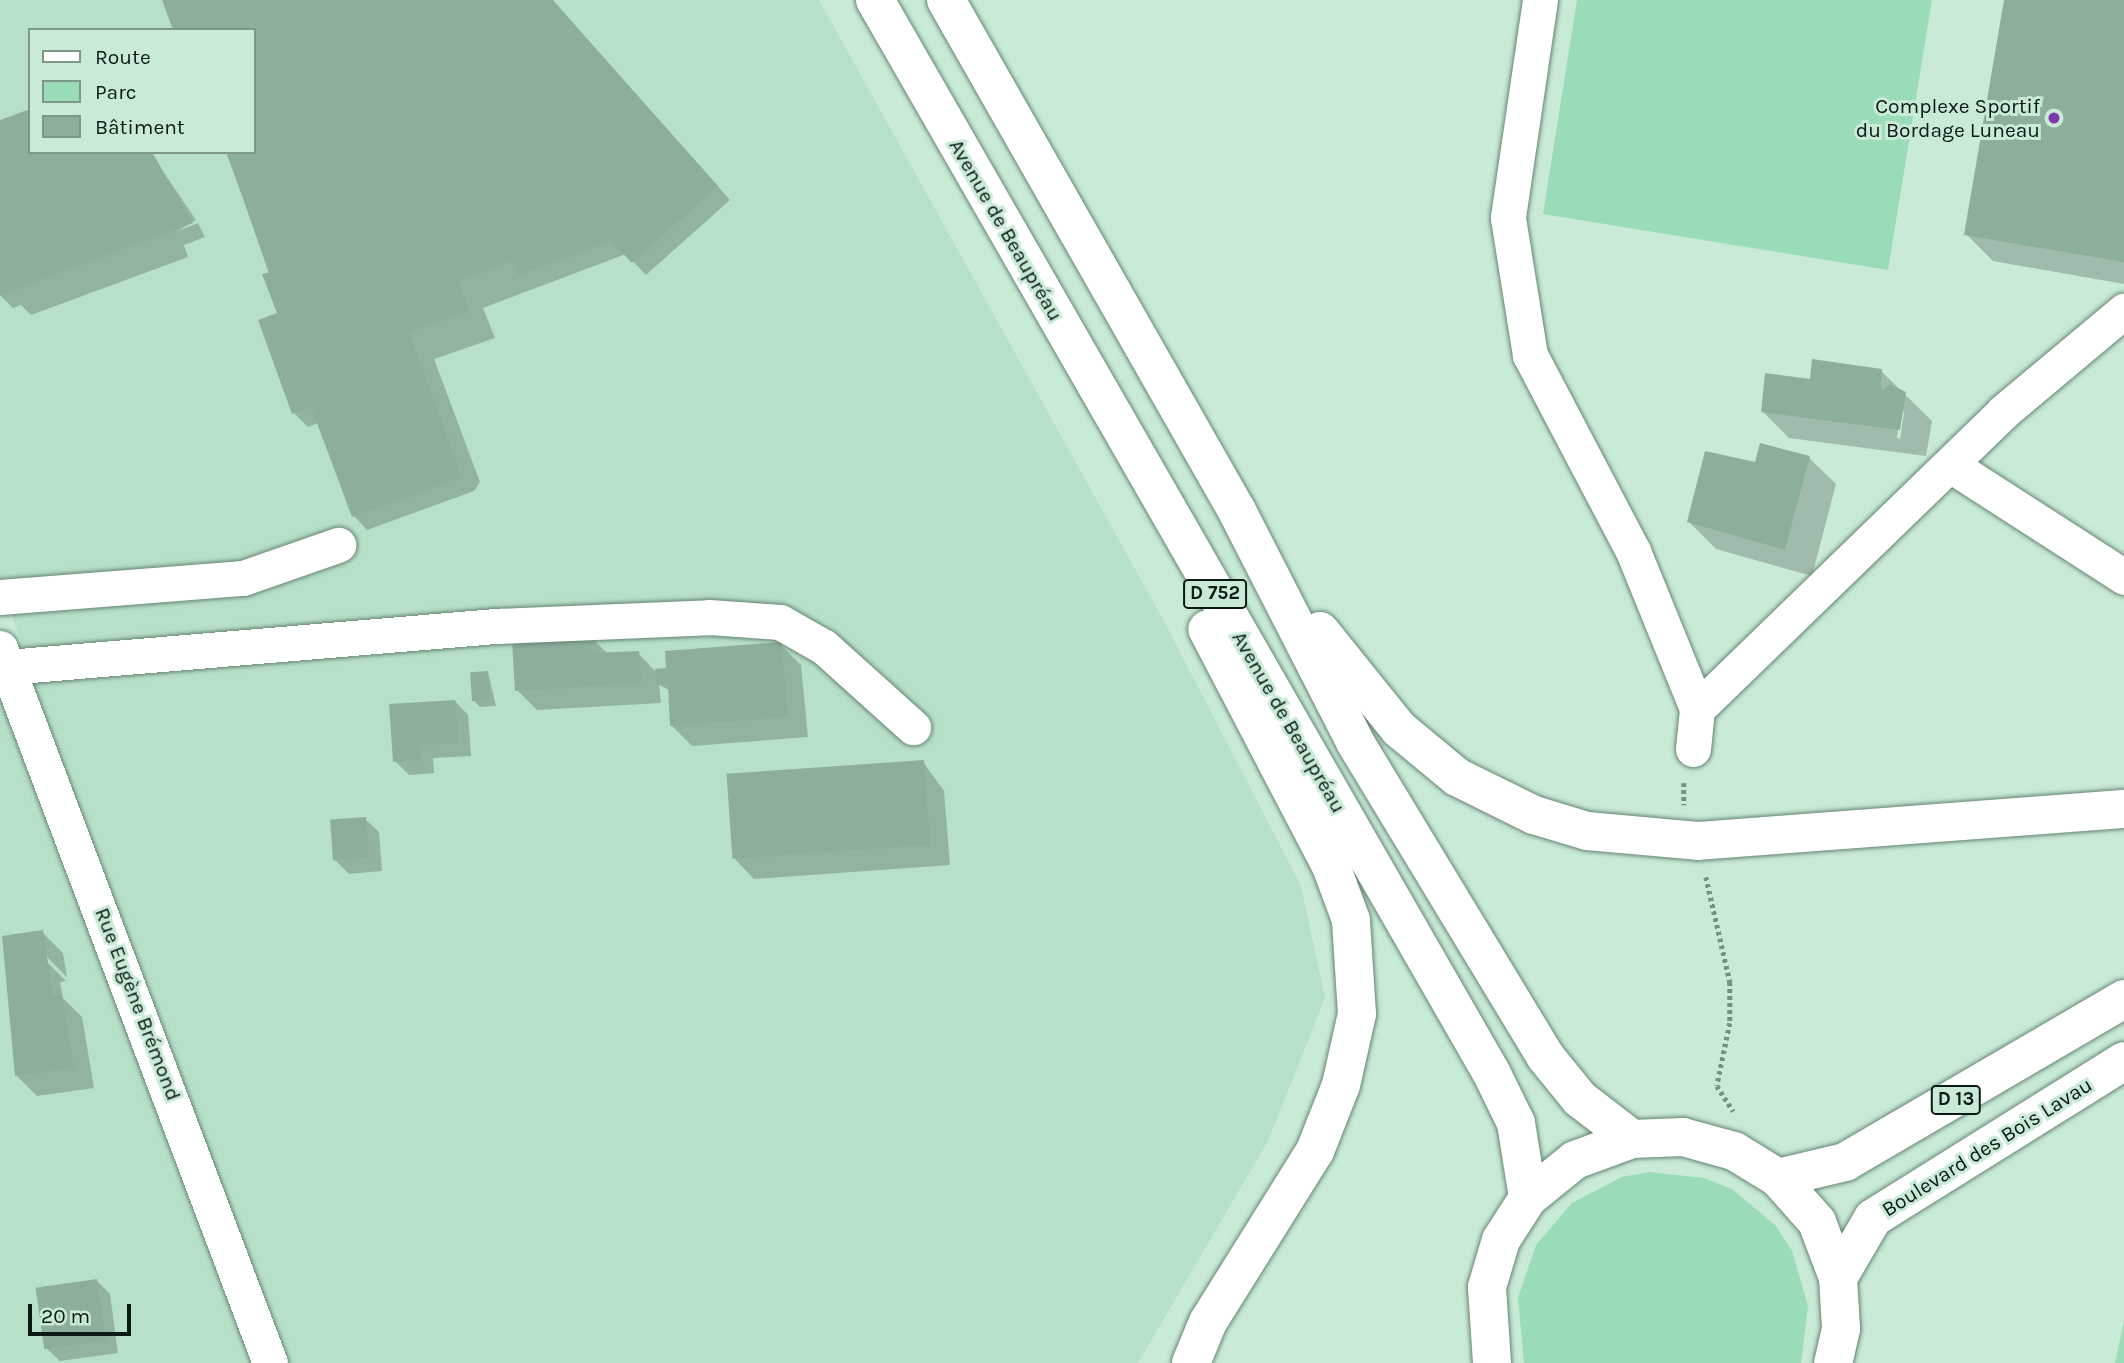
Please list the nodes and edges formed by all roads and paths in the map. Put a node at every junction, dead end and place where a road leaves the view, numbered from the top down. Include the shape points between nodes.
1 (875, 0) edge
2 (946, 0) edge
3 (1540, 0) edge
4 (2124, 311) edge
5 (1083, 364) junction
6 (1952, 466) junction
7 (1237, 511) junction
8 (338, 545) dead end
9 (2124, 577) edge
10 (0, 597) edge
11 (4, 657) edge
12 (1697, 709) junction
13 (913, 727) dead end
14 (1693, 749) joint
15 (2124, 809) edge
16 (1698, 841) junction
17 (2124, 999) edge
18 (2124, 1061) edge
19 (1739, 1117) dead end
20 (1632, 1139) junction
21 (1778, 1178) junction
22 (1528, 1198) junction
23 (1838, 1278) junction
24 (1481, 1354) edge
25 (270, 1363) edge
26 (1191, 1363) edge
27 (1833, 1363) edge

1 - 5 main road, Avenue de Beaupréau / D 752
2 - 7 main road, D 752
3 - 12 street via 1508,218 1530,355 1633,551
4 - 6 street via 2003,412
5 - 22 main road, Avenue de Beaupréau / D 752 via 1491,1072 1516,1124
5 - 26 main road via 1114,448 1331,866 1357,959 1357,1014 1341,1085 1315,1151 1208,1322
6 - 9 street
6 - 12 street
7 - 16 main road via 1266,545 1337,658 1399,729 1457,777 1534,815 1587,831
7 - 20 main road, D 752 via 1355,742 1545,1056 1580,1099
8 - 10 street via 243,578
11 - 13 street via 498,626 709,617 780,621 824,647
11 - 25 street, Rue Eugène Brémond
12 - 14 street
14 - 16 path via 1685,762 1684,805
15 - 16 main road
16 - 19 path via 1730,982 1717,1086
17 - 21 main road, D 13 via 1845,1162
18 - 23 main road, Boulevard des Bois Lavau / D 13 via 1883,1211
20 - 21 main road via 1684,1138 1734,1151
20 - 22 main road via 1575,1160
21 - 23 main road via 1816,1223
22 - 24 main road via 1501,1240 1490,1275
23 - 27 main road via 1841,1329

